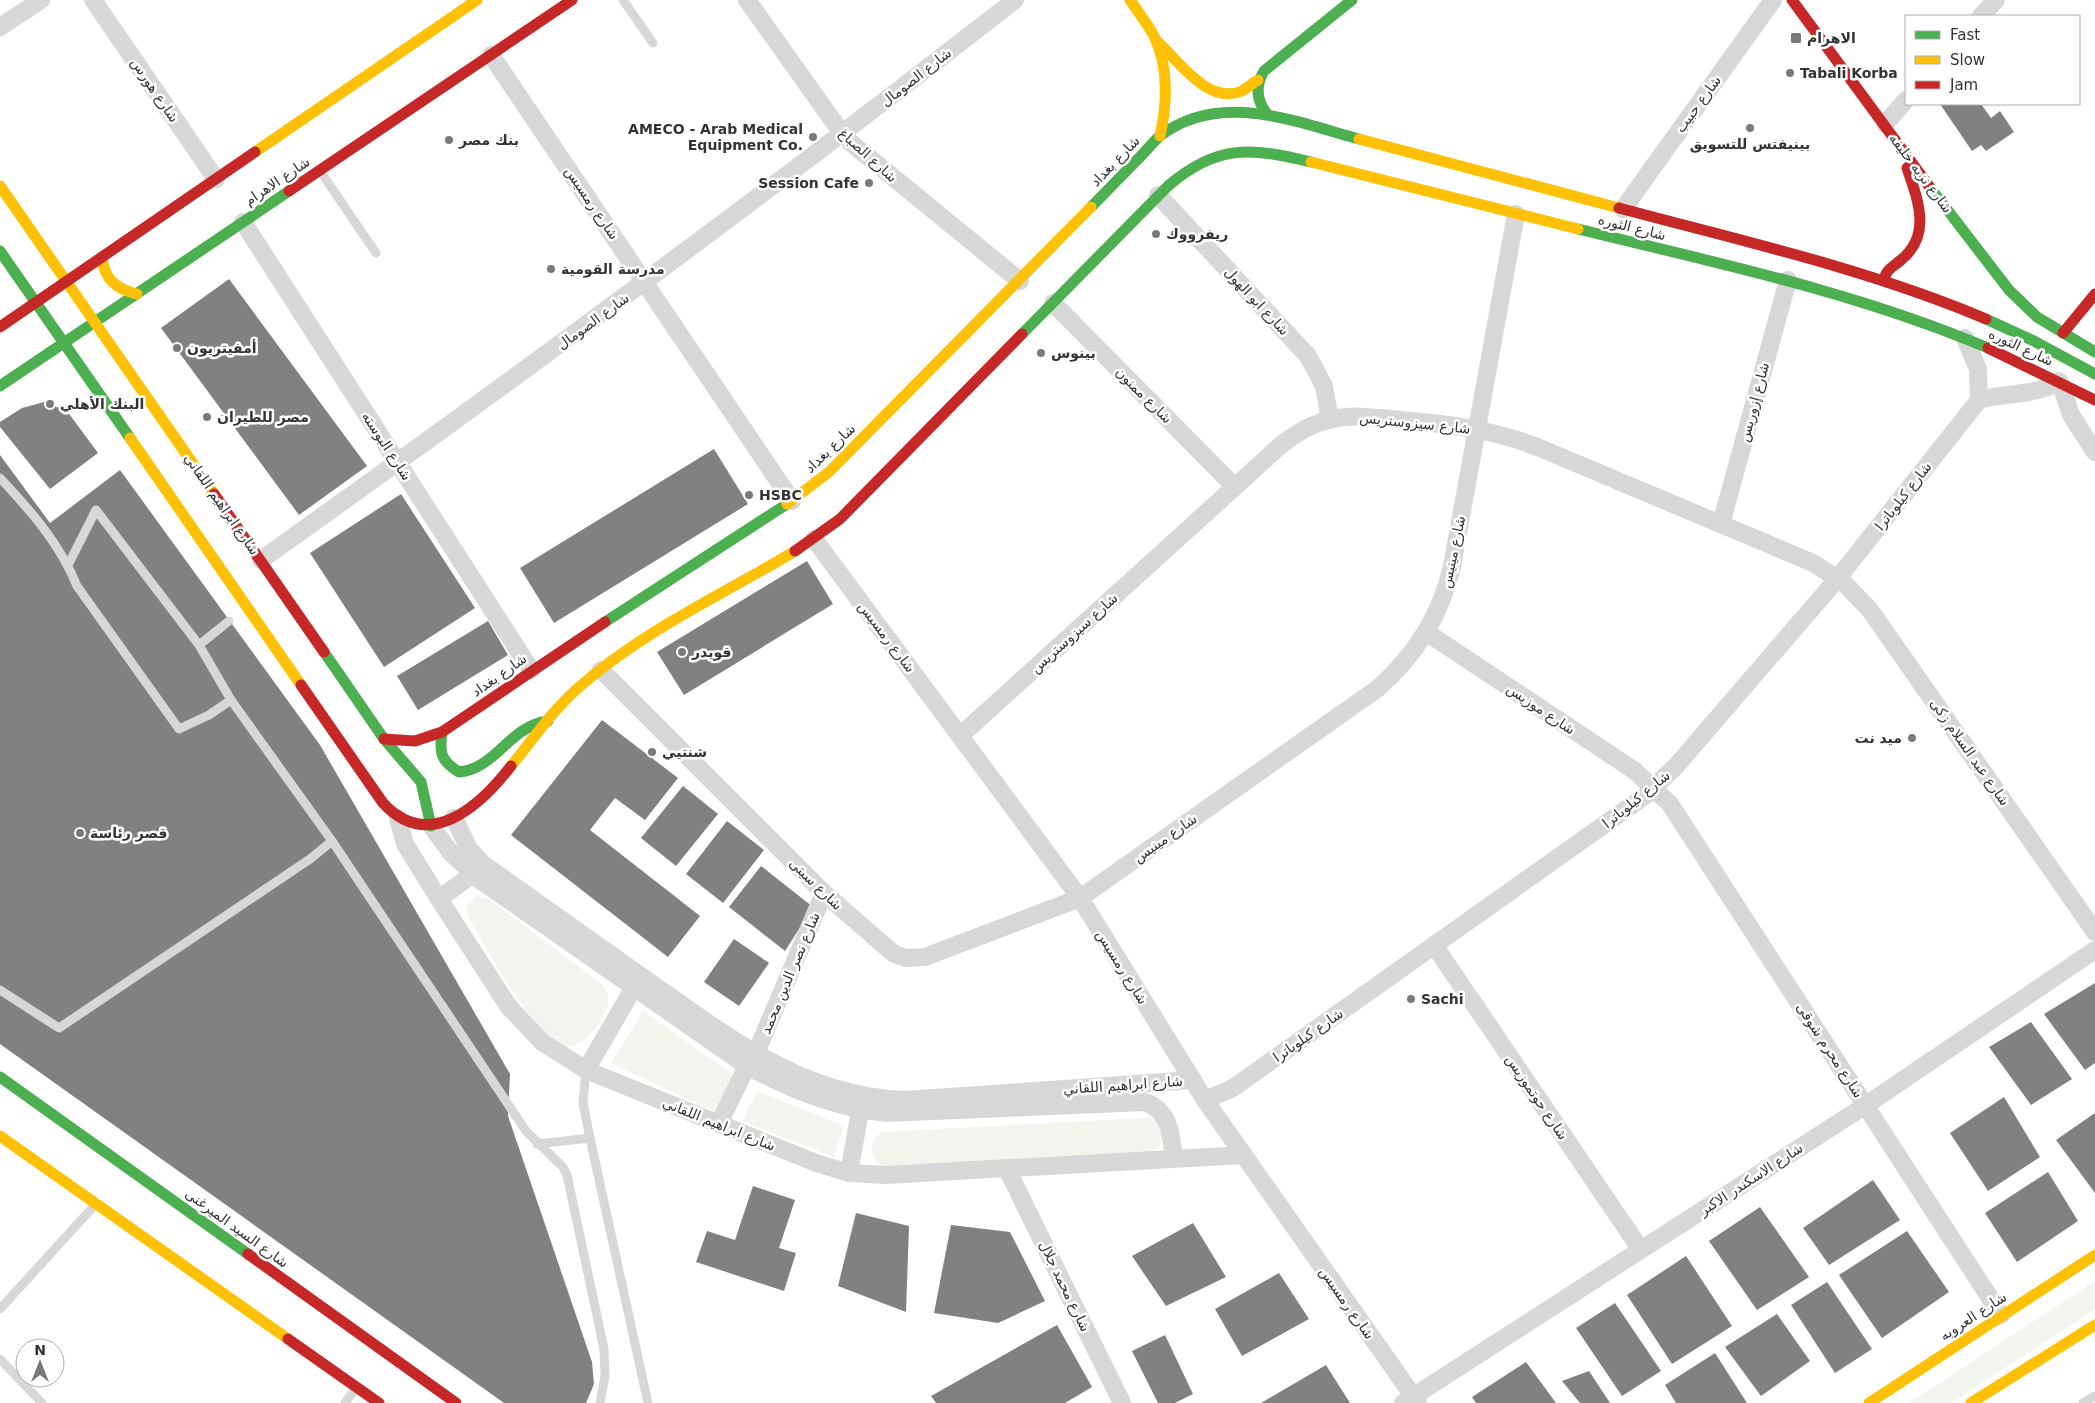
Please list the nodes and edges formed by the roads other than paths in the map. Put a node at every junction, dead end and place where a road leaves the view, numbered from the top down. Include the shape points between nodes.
1 (93, 0) edge
2 (477, 0) edge
3 (572, 0) edge
4 (623, 0) edge
5 (747, 0) edge
6 (1015, 0) edge
7 (1130, 0) edge
8 (1352, 0) edge
9 (1773, 0) edge
10 (1792, 0) edge
11 (1996, 0) edge
12 (39, 1) edge
13 (457, 6) edge
14 (1982, 15) edge
15 (0, 27) edge
16 (1156, 42) junction
17 (653, 43) dead end
18 (491, 55) junction
19 (1258, 80) junction
20 (1905, 101) edge
21 (1267, 114) junction
22 (1885, 124) junction
23 (843, 134) junction
24 (1160, 136) junction
25 (1902, 151) junction
26 (320, 170) junction
27 (216, 179) junction
28 (0, 186) edge
29 (1158, 195) junction
30 (1623, 209) junction
31 (1516, 214) junction
32 (243, 222) junction
33 (1964, 230) junction
34 (0, 251) edge
35 (376, 253) dead end
36 (102, 257) junction
37 (1788, 280) junction
38 (1884, 280) junction
39 (1986, 280) dead end
40 (1020, 281) junction
41 (66, 282) junction
42 (646, 282) junction
43 (136, 294) junction
44 (2095, 294) edge
45 (36, 302) junction
46 (1053, 303) junction
47 (2015, 320) dead end
48 (95, 322) junction
49 (0, 327) edge
50 (2063, 333) junction
51 (1966, 338) junction
52 (64, 343) junction
53 (2038, 343) junction
54 (2095, 352) edge
55 (2095, 374) edge
56 (2059, 381) junction
57 (0, 386) edge
58 (1979, 400) junction
59 (2095, 400) edge
60 (1330, 420) junction
61 (1476, 429) junction
62 (2095, 452) edge
63 (398, 462) junction
64 (0, 478) edge
65 (1235, 487) junction
66 (792, 502) junction
67 (1721, 524) junction
68 (814, 539) junction
69 (261, 560) junction
70 (68, 564) junction
71 (1838, 578) junction
72 (229, 621) dead end
73 (1426, 632) junction
74 (199, 645) junction
75 (531, 670) junction
76 (601, 670) junction
77 (231, 700) junction
78 (548, 721) junction
79 (442, 732) junction
80 (960, 736) junction
81 (384, 739) junction
82 (422, 782) junction
83 (1654, 787) junction
84 (403, 806) junction
85 (454, 818) junction
86 (431, 826) junction
87 (332, 842) junction
88 (473, 874) junction
89 (824, 893) junction
90 (1080, 898) junction
91 (439, 899) junction
92 (2095, 932) edge
93 (1434, 945) junction
94 (2095, 950) edge
95 (633, 988) junction
96 (0, 990) edge
97 (751, 1060) junction
98 (586, 1070) junction
99 (0, 1077) edge
100 (1193, 1080) junction
101 (1205, 1100) junction
102 (1866, 1105) junction
103 (860, 1111) junction
104 (719, 1123) junction
105 (0, 1136) edge
106 (590, 1138) junction
107 (537, 1144) junction
108 (1244, 1155) junction
109 (1174, 1159) junction
110 (1007, 1170) junction
111 (849, 1173) junction
112 (95, 1205) junction
113 (1641, 1250) junction
114 (2095, 1255) edge
115 (0, 1309) edge
116 (2002, 1315) junction
117 (2095, 1325) edge
118 (0, 1359) edge
119 (356, 1388) junction
120 (2095, 1396) edge
121 (1411, 1401) edge
122 (42, 1403) edge
123 (345, 1403) edge
124 (379, 1403) edge
125 (456, 1403) edge
126 (600, 1403) edge
127 (648, 1403) edge
128 (1122, 1403) edge
129 (1869, 1403) edge
130 (1971, 1403) edge
131 (2083, 1403) edge

1 - 27 street, شارع هورس
2 - 13 main road
3 - 18 main road, شارع الاهرام
4 - 17 lane
5 - 23 street, شارع الصباغ
6 - 23 street, شارع الصومال
7 - 16 main road
8 - 19 main road via 1267,67
9 - 30 street, شارع حبيب
10 - 22 main road, شارع نزيه خليفه
11 - 14 street
12 - 15 street
13 - 27 main road
16 - 19 main road via 1177,59 1199,84 1210,90 1235,92
16 - 24 main road via 1163,66 1165,92
18 - 26 main road, شارع الاهرام
18 - 42 street, شارع رمسيس
19 - 21 main road via 1257,96
20 - 22 street
21 - 24 main road, شارع الثوره via 1245,111 1211,113 1189,120
21 - 30 main road, شارع الثوره
22 - 25 main road, شارع نزيه خليفه
23 - 40 street, شارع الصباغ
23 - 42 street, شارع الصومال
24 - 40 main road, شارع بغداد
25 - 33 main road, شارع نزيه خليفه
25 - 38 main road via 1921,209 1922,226 1913,248 1889,267
26 - 32 main road, شارع الاهرام
26 - 35 lane
27 - 36 main road
28 - 41 main road, شارع ابراهيم اللقاني
29 - 31 main road, شارع الثوره via 1186,171 1208,159 1232,152 1256,151
29 - 46 main road
29 - 60 street, شارع ابو الهول via 1308,356 1324,386
30 - 38 main road, شارع الثوره
31 - 37 main road, شارع الثوره
31 - 61 street, شارع مينيس
32 - 43 main road, شارع الاهرام
32 - 63 street, شارع البوسته
33 - 39 main road via 1968,252
33 - 50 main road, شارع نزيه خليفه via 2020,301 2037,317
34 - 45 main road
36 - 41 main road
36 - 43 main road via 102,266 110,283
37 - 51 main road, شارع الثوره via 1876,305
37 - 67 street, شارع إزوريس
38 - 53 main road, شارع الثوره
40 - 66 main road, شارع بغداد via 828,472
41 - 45 main road
41 - 48 main road, شارع ابراهيم اللقاني
42 - 63 street, شارع الصومال
42 - 66 street, شارع رمسيس
43 - 48 main road, شارع الاهرام
44 - 50 main road
45 - 49 main road
45 - 52 main road
46 - 65 street, شارع ممنون
46 - 68 main road via 848,512
47 - 53 main road
48 - 52 main road, شارع الاهرام
48 - 69 main road, شارع ابراهيم اللقاني
50 - 54 main road
51 - 56 main road, شارع الثوره
51 - 58 street via 1978,369
52 - 57 main road, شارع الاهرام
52 - 84 main road via 383,803
53 - 55 main road
56 - 58 street via 2036,391
56 - 59 main road, شارع الثوره
56 - 62 street via 2071,415
58 - 71 street, شارع كيلوباترا
60 - 61 street, شارع سيزوستريس via 1365,417
60 - 65 street, شارع سيزوستريس via 1290,438
61 - 67 street, شارع سيزوستريس via 1527,443
61 - 73 street, شارع مينيس via 1450,576
63 - 69 street, شارع الصومال
63 - 75 street, شارع البوسته
64 - 70 lane via 33,512
65 - 80 street, شارع سيزوستريس
66 - 75 main road, شارع بغداد
67 - 71 street, شارع سيزوستريس via 1813,563
68 - 76 main road via 689,612
68 - 80 street, شارع رمسيس
69 - 81 main road, شارع ابراهيم اللقاني
70 - 74 lane via 96,510
70 - 77 lane via 77,586 179,729
71 - 83 street, شارع كيلوباترا via 1676,766
71 - 92 street, شارع عبد السلام زكى via 1870,610
72 - 74 lane
73 - 83 street, شارع موزيس via 1628,766
73 - 90 street, شارع مينيس via 1407,659 1377,689
74 - 77 lane
75 - 79 main road, شارع بغداد
76 - 78 main road via 569,696
76 - 89 street, شارع سيتى
77 - 87 lane
78 - 79 main road via 534,721 522,726 488,761 468,772 455,770 444,761 440,750
78 - 85 main road via 498,783
79 - 81 main road, شارع بغداد via 415,741
80 - 90 street, شارع رمسيس
81 - 82 main road, شارع ابراهيم اللقاني
82 - 84 main road
82 - 86 main road, شارع ابراهيم اللقاني
83 - 93 street, شارع كيلوباترا via 1628,809
83 - 102 street, شارع محرم شوقى via 1679,816
84 - 86 main road via 410,824
84 - 91 street, شارع ابراهيم اللقاني via 405,844
85 - 86 main road
85 - 97 street, شارع ابراهيم اللقاني via 469,849 483,864 701,1018
86 - 88 street, شارع ابراهيم اللقاني via 451,853
87 - 96 lane via 59,1028
87 - 107 lane
88 - 91 street
88 - 95 street, شارع ابراهيم اللقاني
89 - 90 street, شارع سيتى via 889,950 912,959 925,957
89 - 97 street, شارع نصر الدين محمد
90 - 100 street, شارع رمسيس
91 - 98 street, شارع ابراهيم اللقاني via 515,1015 549,1048
93 - 101 street, شارع كيلوباترا via 1233,1088
93 - 113 street, شارع حوتموزيس
94 - 102 street, شارع الاسكندر الاكبر
95 - 97 street, شارع ابراهيم اللقاني
95 - 98 street
97 - 100 street, شارع ابراهيم اللقاني via 826,1088 889,1100
97 - 103 street, شارع ابراهيم اللقاني via 804,1094
97 - 104 street, شارع نصر الدين محمد
98 - 104 street, شارع ابراهيم اللقاني
98 - 106 lane via 583,1103
99 - 125 main road, شارع السيد الميرغنى
100 - 101 street, شارع رمسيس
101 - 108 street, شارع رمسيس
102 - 113 street, شارع الاسكندر الاكبر
102 - 116 street, شارع محرم شوقى
103 - 109 street, شارع ابراهيم اللقاني via 912,1114 1144,1102 1153,1105 1166,1118
103 - 111 street
104 - 111 street, شارع ابراهيم اللقاني via 816,1163
105 - 112 main road
106 - 107 lane
106 - 127 lane
107 - 126 lane via 563,1167 567,1175 603,1340 605,1376
108 - 109 street, شارع ابراهيم اللقاني
108 - 121 street, شارع رمسيس
109 - 110 street, شارع ابراهيم اللقاني
110 - 111 street, شارع ابراهيم اللقاني via 885,1176
110 - 128 street, شارع محمد جلال
112 - 115 lane
112 - 119 main road
113 - 121 street, شارع الاسكندر الاكبر
114 - 116 main road, شارع العروبه
116 - 129 main road, شارع العروبه
117 - 130 main road
118 - 122 lane
119 - 123 lane
119 - 124 main road
120 - 131 lane

